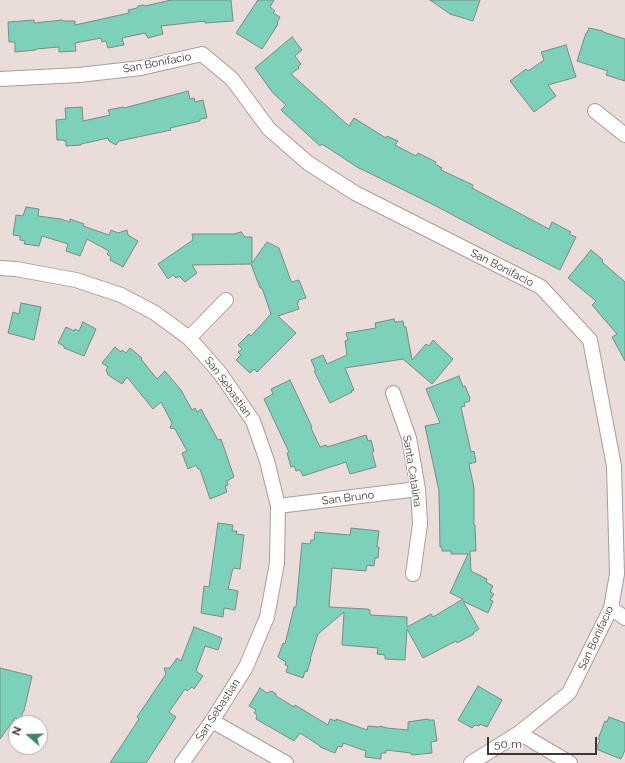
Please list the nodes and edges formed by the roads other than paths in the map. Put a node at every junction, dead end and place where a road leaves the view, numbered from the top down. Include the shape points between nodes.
1 (0, 79) edge
2 (595, 111) dead end
3 (625, 135) edge
4 (0, 268) edge
5 (226, 300) dead end
6 (189, 338) junction
7 (393, 393) dead end
8 (620, 466) edge
9 (418, 489) junction
10 (278, 506) junction
11 (412, 574) dead end
12 (611, 608) junction
13 (625, 618) edge
14 (212, 720) junction
15 (519, 734) junction
16 (182, 763) edge
17 (286, 763) edge
18 (471, 763) edge
19 (570, 763) edge

1 - 8 street, San Bonifacio via 80,75 142,68 202,54 232,79 269,129 308,163 356,193 542,287 590,340
2 - 3 street
4 - 6 street, San Sebastian via 76,280 121,295 155,313
5 - 6 street
6 - 10 street, San Sebastian via 220,373 252,422 267,461
7 - 9 street, Santa Catalina via 409,438
8 - 12 street, San Bonifacio via 617,574
9 - 10 street, San Bruno
9 - 11 street, Santa Catalina via 420,524
10 - 14 street, San Sebastian via 277,562 267,617 246,667
12 - 13 street
12 - 15 street, San Bonifacio via 570,693
14 - 16 street, San Sebastian
14 - 17 street
15 - 18 street, San Bonifacio
15 - 19 street

